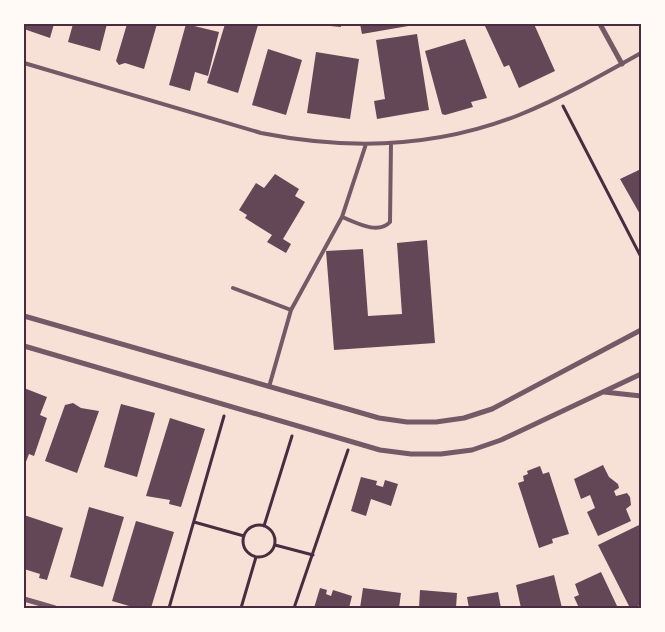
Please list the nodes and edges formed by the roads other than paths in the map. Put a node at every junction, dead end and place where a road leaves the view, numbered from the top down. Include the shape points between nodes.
1 (600, 24) edge
2 (641, 54) edge
3 (24, 63) edge
4 (622, 64) junction
5 (391, 143) junction
6 (366, 144) junction
7 (342, 217) junction
8 (233, 288) dead end
9 (291, 310) junction
10 (24, 316) edge
11 (641, 330) edge
12 (24, 346) edge
13 (641, 374) edge
14 (269, 386) junction
15 (603, 392) junction
16 (641, 396) edge
17 (24, 599) edge
18 (36, 606) edge
19 (55, 608) edge

1 - 4 street
2 - 4 lane
3 - 6 lane via 261,133 295,140
4 - 5 lane via 518,115 434,138
5 - 6 lane
5 - 7 lane via 390,222 385,228 378,229
6 - 7 lane
7 - 9 lane
8 - 9 lane
9 - 14 lane
10 - 14 street
11 - 14 street via 518,397 492,409 445,421 407,422 379,418
12 - 15 street via 351,442 411,454 472,450 501,440
13 - 15 street
15 - 16 street
17 - 18 street
18 - 19 street

